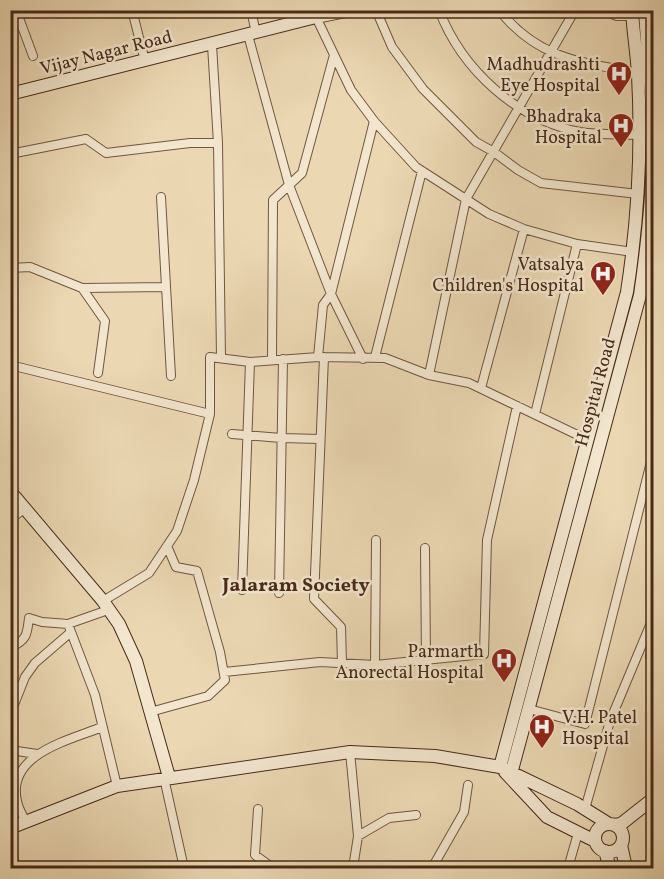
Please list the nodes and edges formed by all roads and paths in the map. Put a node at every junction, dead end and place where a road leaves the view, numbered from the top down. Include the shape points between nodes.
1 (16, 10) edge
2 (132, 10) edge
3 (251, 10) edge
4 (351, 10) edge
5 (376, 10) edge
6 (439, 10) edge
7 (499, 10) edge
8 (575, 10) edge
9 (602, 10) edge
10 (632, 13) edge
11 (316, 18) junction
12 (648, 18) edge
13 (252, 34) junction
14 (212, 45) junction
15 (550, 53) junction
16 (334, 55) junction
17 (33, 56) dead end
18 (146, 61) junction
19 (638, 73) junction
20 (652, 77) edge
21 (10, 94) edge
22 (519, 109) junction
23 (374, 121) junction
24 (653, 132) edge
25 (640, 135) junction
26 (218, 143) junction
27 (494, 152) junction
28 (10, 154) edge
29 (422, 171) junction
30 (289, 184) junction
31 (647, 194) edge
32 (161, 197) dead end
33 (466, 199) junction
34 (524, 229) junction
35 (651, 237) edge
36 (576, 244) junction
37 (633, 252) junction
38 (10, 268) edge
39 (166, 287) junction
40 (82, 288) junction
41 (331, 294) junction
42 (221, 357) junction
43 (321, 357) junction
44 (375, 357) junction
45 (283, 359) junction
46 (363, 359) junction
47 (272, 360) junction
48 (250, 362) junction
49 (10, 365) edge
50 (98, 373) dead end
51 (429, 375) junction
52 (171, 376) dead end
53 (481, 388) junction
54 (517, 406) junction
55 (210, 414) junction
56 (535, 414) junction
57 (232, 434) dead end
58 (248, 435) junction
59 (281, 438) junction
60 (320, 439) junction
61 (588, 440) junction
62 (653, 459) edge
63 (10, 491) edge
64 (26, 508) junction
65 (10, 519) edge
66 (376, 540) dead end
67 (167, 546) junction
68 (425, 548) dead end
69 (242, 590) dead end
70 (279, 593) dead end
71 (106, 605) junction
72 (651, 623) dead end
73 (70, 628) junction
74 (10, 648) edge
75 (426, 660) junction
76 (342, 663) junction
77 (375, 665) junction
78 (224, 672) junction
79 (529, 709) junction
80 (150, 712) junction
81 (10, 715) edge
82 (102, 727) junction
83 (10, 750) edge
84 (350, 752) junction
85 (37, 754) junction
86 (500, 767) junction
87 (513, 773) junction
88 (167, 778) junction
89 (468, 784) dead end
90 (117, 786) junction
91 (654, 798) edge
92 (654, 808) edge
93 (258, 809) dead end
94 (585, 809) junction
95 (416, 815) dead end
96 (26, 822) junction
97 (611, 825) junction
98 (10, 828) edge
99 (578, 833) junction
100 (358, 836) junction
101 (622, 840) junction
102 (595, 841) junction
103 (605, 851) junction
104 (10, 852) edge
105 (17, 868) edge
106 (184, 868) edge
107 (273, 868) edge
108 (353, 868) edge
109 (432, 868) edge
110 (568, 868) edge
111 (610, 868) edge
112 (626, 868) edge

1 - 17 street
2 - 18 street
3 - 13 street
4 - 11 street, Vijay Nagar Road
5 - 27 street via 392,47 423,88 476,142
6 - 22 street via 465,58
7 - 15 street via 524,36
8 - 15 street
9 - 10 street via 617,16
10 - 19 street, Hospital Road
11 - 13 street, Vijay Nagar Road
11 - 16 street
12 - 20 street, Hospital Road
13 - 14 street, Vijay Nagar Road
13 - 30 street
14 - 18 street, Vijay Nagar Road
14 - 26 street
15 - 19 street
15 - 22 street
16 - 23 street via 351,90
16 - 30 street via 302,173
18 - 21 street, Vijay Nagar Road
19 - 25 street, Hospital Road
20 - 24 street, Hospital Road
22 - 25 street via 580,132
22 - 27 street
23 - 29 street
23 - 41 street
24 - 31 street, Hospital Road
25 - 31 street, Hospital Road
26 - 28 street via 106,153 86,139
26 - 42 street
27 - 31 street via 541,183
27 - 33 street
29 - 33 street
29 - 44 street
30 - 41 street
30 - 47 street via 273,200
31 - 35 street, Hospital Road
31 - 37 street, Hospital Road
32 - 39 street
33 - 34 street
33 - 51 street
34 - 36 street
34 - 53 street
35 - 79 street, Hospital Road via 640,295
36 - 37 street
36 - 56 street
37 - 61 street, Hospital Road via 627,292
38 - 40 street via 30,267
39 - 40 street
39 - 52 street
40 - 50 street via 105,321
41 - 43 street via 323,305
41 - 46 street
42 - 48 street
42 - 55 street via 210,357
43 - 45 street
43 - 46 street
43 - 60 street
44 - 46 street
44 - 51 street
45 - 47 street
45 - 59 street
47 - 48 street
48 - 58 street
49 - 55 street
51 - 53 street
53 - 54 street
54 - 56 street
54 - 75 street via 487,540 484,654
55 - 67 street via 194,480 177,531
56 - 61 street
57 - 58 street
58 - 59 street
58 - 69 street
59 - 60 street
59 - 70 street
60 - 76 street via 314,599 341,627
61 - 86 street, Hospital Road
62 - 79 street via 585,724
63 - 64 street
64 - 65 street
64 - 71 street
66 - 77 street
67 - 71 street via 149,573
67 - 78 street via 176,567 197,571
68 - 75 street
71 - 73 street
71 - 80 street via 136,660
72 - 94 street via 610,720
73 - 74 street via 29,618 26,636
73 - 81 street via 24,677
73 - 82 street
75 - 77 street
76 - 77 street
76 - 78 street
78 - 80 street via 225,680 208,696
79 - 87 street, Hospital Road
80 - 88 street
82 - 85 street
82 - 90 street
83 - 85 street
84 - 86 street via 435,756
84 - 88 street
84 - 100 street
85 - 96 street via 23,766 17,779 17,802
86 - 87 street
86 - 99 street via 547,817
87 - 94 street
88 - 90 street
88 - 106 street
89 - 109 street via 464,812
90 - 96 street
91 - 97 street via 621,824
92 - 101 street via 626,830
93 - 107 street via 255,855
94 - 97 street
95 - 100 street via 389,818
96 - 98 street
97 - 101 street via 618,828
97 - 102 street via 600,828
99 - 102 street
99 - 110 street
100 - 108 street
101 - 103 street via 614,851
101 - 112 street
102 - 103 street
103 - 111 street
104 - 105 street

